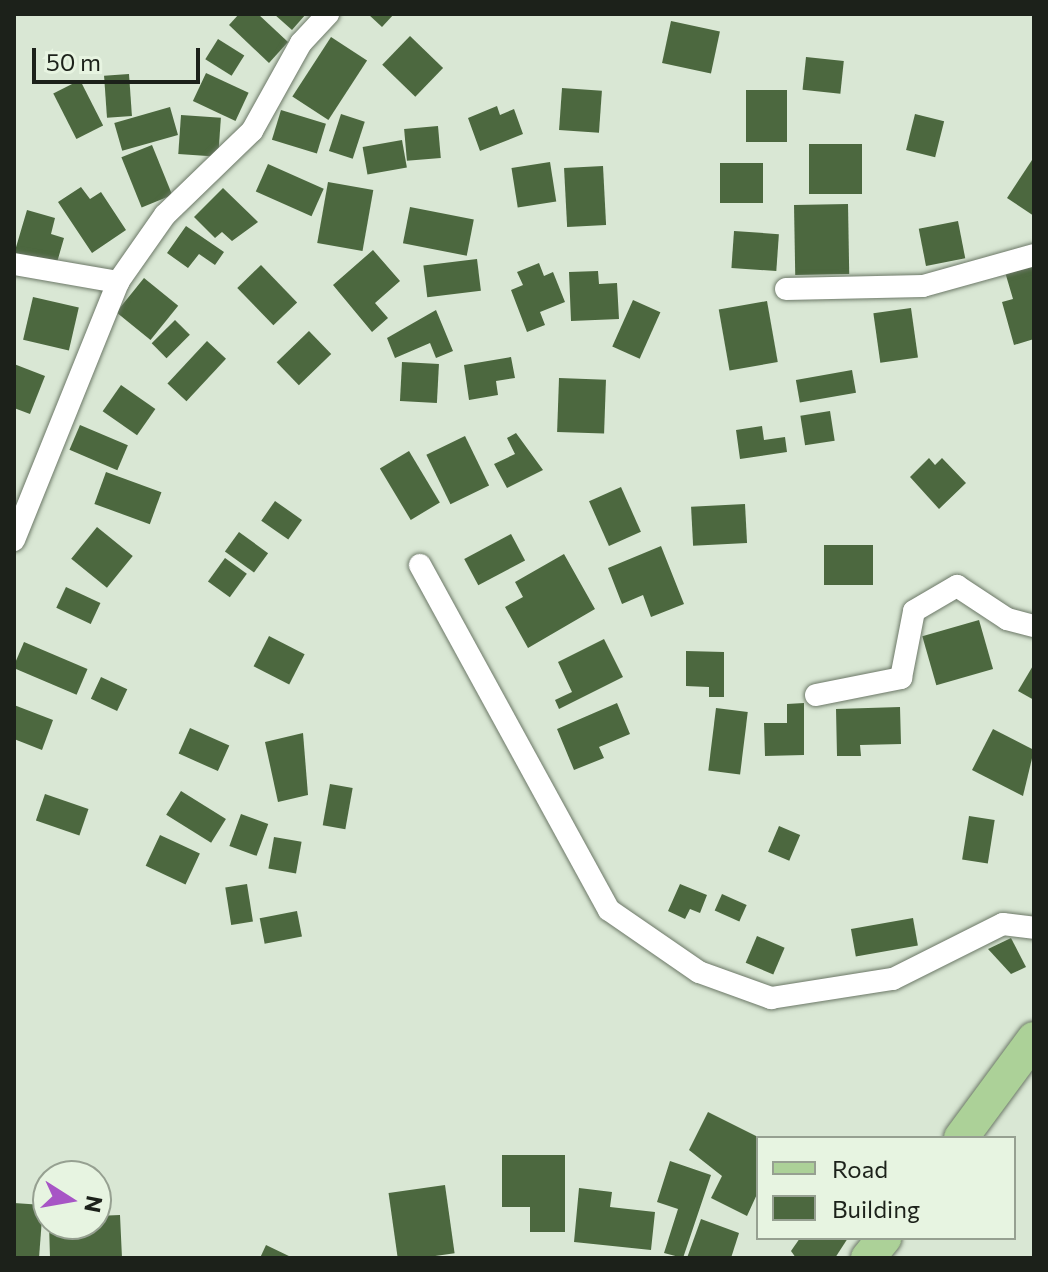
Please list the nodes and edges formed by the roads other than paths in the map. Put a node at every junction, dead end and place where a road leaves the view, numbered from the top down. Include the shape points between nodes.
1 (328, 14) edge
2 (1034, 255) edge
3 (14, 264) edge
4 (118, 282) junction
5 (786, 289) dead end
6 (14, 540) edge
7 (420, 565) dead end
8 (1034, 626) edge
9 (816, 695) dead end
10 (1034, 928) edge
11 (1034, 1039) edge
12 (962, 1136) edge
13 (882, 1240) edge
14 (868, 1258) edge

1 - 4 street via 301,43 252,131 165,215
2 - 5 street via 923,286
3 - 4 street
4 - 6 street
7 - 10 street via 609,910 699,972 771,998 893,979 1003,924
8 - 9 street via 1007,619 957,586 914,611 901,678
11 - 12 main road
13 - 14 main road

